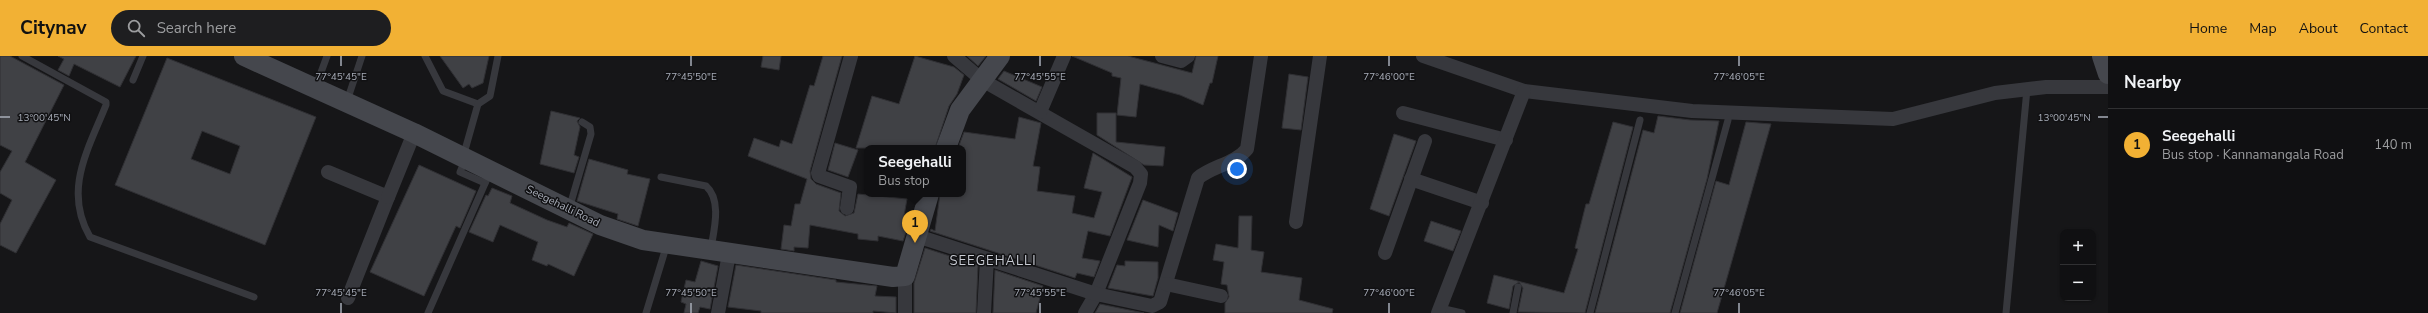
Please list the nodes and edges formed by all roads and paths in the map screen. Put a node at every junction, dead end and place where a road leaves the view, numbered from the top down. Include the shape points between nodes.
1 (22, 56) edge
2 (143, 56) edge
3 (244, 56) edge
4 (327, 56) edge
5 (362, 56) edge
6 (425, 56) edge
7 (498, 56) edge
8 (851, 56) edge
9 (954, 56) edge
10 (1000, 56) edge
11 (1064, 56) edge
12 (1162, 56) edge
13 (1188, 56) edge
14 (1261, 56) edge
15 (1320, 56) edge
16 (1423, 56) edge
17 (2102, 56) edge
18 (266, 61) edge
19 (2108, 74) edge
20 (133, 80) dead end
21 (982, 80) junction
22 (2108, 87) edge
23 (315, 88) junction
24 (2027, 89) junction
25 (1524, 91) junction
26 (346, 103) junction
27 (478, 104) junction
28 (1040, 112) junction
29 (1403, 113) dead end
30 (1640, 120) dead end
31 (1728, 120) dead end
32 (582, 122) dead end
33 (414, 133) junction
34 (1506, 140) junction
35 (1425, 141) dead end
36 (947, 145) edge
37 (465, 158) junction
38 (328, 172) dead end
39 (488, 176) junction
40 (661, 177) dead end
41 (1411, 179) junction
42 (388, 197) junction
43 (928, 197) edge
44 (1482, 203) junction
45 (847, 208) dead end
46 (569, 209) junction
47 (1296, 222) dead end
48 (917, 236) junction
49 (667, 244) junction
50 (710, 251) junction
51 (1385, 253) dead end
52 (730, 254) junction
53 (987, 259) junction
54 (905, 276) junction
55 (1166, 284) junction
56 (1518, 287) dead end
57 (1096, 294) junction
58 (1221, 296) dead end
59 (254, 297) dead end
60 (348, 298) dead end
61 (1439, 311) edge
62 (428, 313) edge
63 (646, 313) edge
64 (718, 313) edge
65 (905, 313) edge
66 (984, 313) edge
67 (1085, 313) edge
68 (1462, 313) edge
69 (1513, 313) edge
70 (1590, 313) edge
71 (1675, 313) edge
72 (2006, 313) edge

1 - 59 lane via 106,102 80,169 77,190 83,224 90,237
2 - 20 lane
3 - 18 main road, Seegehalli Road
4 - 23 lane
5 - 26 lane
6 - 27 lane via 443,91
7 - 27 lane via 490,96
8 - 45 street via 818,172 819,176 850,187
9 - 21 street
10 - 21 main road
11 - 28 street
12 - 13 street via 1181,61
14 - 55 street via 1246,149 1239,156 1210,169 1198,178
15 - 47 street
16 - 25 street
17 - 19 main road
18 - 23 main road, Seegehalli Road
21 - 28 street
21 - 36 main road via 960,110
22 - 24 street
23 - 26 main road, Seegehalli Road
24 - 25 street via 1995,93 1893,119 1692,111
24 - 72 lane
25 - 34 street
26 - 33 main road, Seegehalli Road
27 - 37 lane
28 - 57 street via 1135,167 1141,174 1140,183
29 - 34 street
30 - 70 lane
31 - 71 lane
32 - 46 lane via 590,127 591,134
33 - 37 main road, Seegehalli Road
33 - 42 street
34 - 44 street
35 - 41 street
37 - 39 main road, Seegehalli Road
38 - 42 street
39 - 46 main road, Seegehalli Road
39 - 62 lane
40 - 50 lane via 706,186 711,190 715,210
41 - 44 street
41 - 51 street
42 - 60 street
43 - 48 main road
44 - 61 street
46 - 49 main road, Seegehalli Road via 600,225 644,240
48 - 53 street
48 - 54 main road
49 - 50 main road, Seegehalli Road
49 - 63 lane
50 - 52 main road, Seegehalli Road
52 - 54 main road, Seegehalli Road via 893,277
52 - 64 street
53 - 57 street
53 - 66 street
54 - 65 street
55 - 57 street via 1160,302 1152,306
55 - 58 street
56 - 69 lane
57 - 67 street
61 - 68 lane

